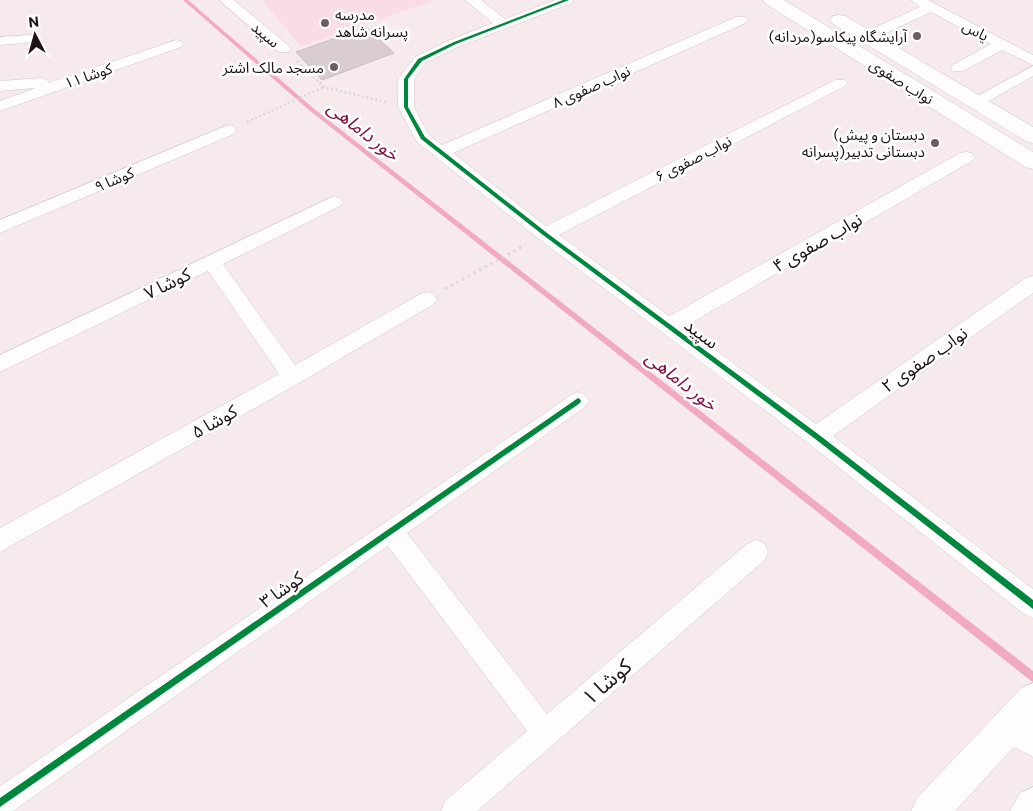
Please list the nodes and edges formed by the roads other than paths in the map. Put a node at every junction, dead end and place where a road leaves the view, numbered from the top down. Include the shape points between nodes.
1 (226, 0) edge
2 (472, 0) edge
3 (567, 0) edge
4 (772, 0) edge
5 (804, 0) edge
6 (918, 0) edge
7 (931, 7) junction
8 (741, 20) dead end
9 (503, 24) junction
10 (883, 29) dead end
11 (30, 39) dead end
12 (0, 41) edge
13 (176, 44) dead end
14 (1002, 44) junction
15 (284, 49) road end
16 (1033, 61) edge
17 (958, 68) dead end
18 (1033, 70) edge
19 (69, 82) junction
20 (840, 83) dead end
21 (0, 86) edge
22 (977, 102) junction
23 (0, 106) edge
24 (956, 115) junction
25 (228, 130) road end
26 (1033, 136) edge
27 (441, 152) junction
28 (966, 157) dead end
29 (1033, 162) edge
30 (334, 202) dead end
31 (0, 227) edge
32 (545, 234) junction
33 (211, 262) junction
34 (1033, 283) edge
35 (427, 299) road end
36 (668, 326) junction
37 (0, 364) edge
38 (292, 377) junction
39 (578, 401) dead end
40 (816, 436) junction
41 (391, 531) junction
42 (0, 541) edge
43 (756, 552) dead end
44 (1033, 606) edge
45 (1025, 719) edge
46 (545, 733) junction
47 (0, 803) edge
48 (1033, 806) edge
49 (455, 811) edge
50 (930, 811) edge
51 (1028, 811) edge

1 - 15 street, سپید
2 - 9 street
3 - 9 street
4 - 24 street, نواب صفوی
5 - 22 street, نواب صفوی
6 - 7 street, یاس
7 - 10 street
7 - 14 street, یاس
8 - 27 street, نواب صفوی ۸
9 - 27 street, سپید via 420,60 406,79 406,107 422,138
11 - 12 street
13 - 19 street, کوشا ۱۱
14 - 16 street, یاس
14 - 17 street
18 - 22 street
19 - 21 street
19 - 23 street, کوشا ۱۱
20 - 32 street, نواب صفوی ۶
22 - 24 street
22 - 26 street, نواب صفوی
24 - 29 street, نواب صفوی
25 - 31 street, کوشا ۹
27 - 32 street, سپید
28 - 36 street, نواب صفوی ۴
30 - 33 street, کوشا ۷
32 - 36 street, سپید
33 - 37 street, کوشا ۷
33 - 38 street
34 - 40 street, نواب صفوی ۲
35 - 38 street, کوشا ۵
36 - 40 street, سپید
38 - 42 street, کوشا ۵
39 - 41 street, کوشا ۳
40 - 44 street, سپید
41 - 46 street
41 - 47 street, کوشا ۳
43 - 46 street, کوشا ۱
45 - 50 street
46 - 49 street, کوشا ۱
48 - 51 street

